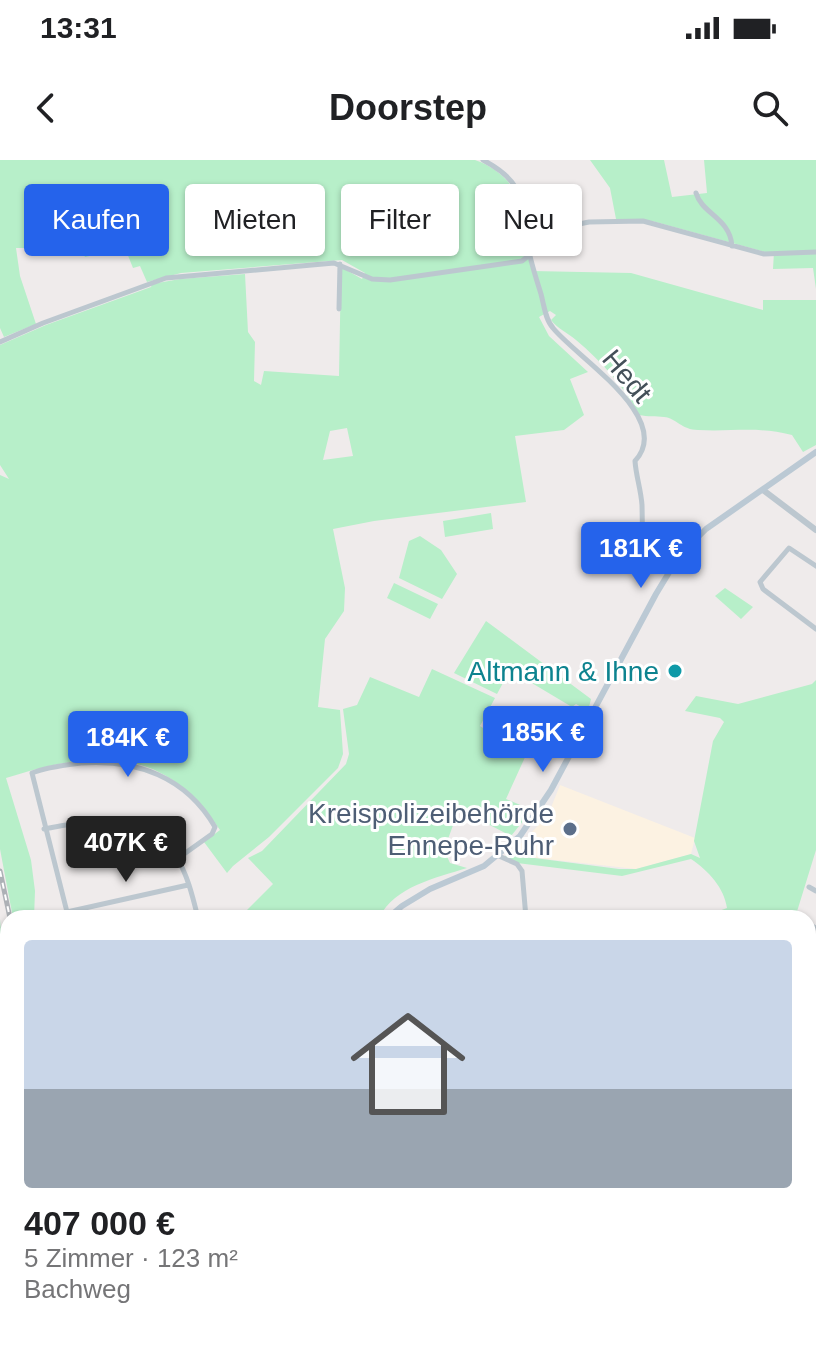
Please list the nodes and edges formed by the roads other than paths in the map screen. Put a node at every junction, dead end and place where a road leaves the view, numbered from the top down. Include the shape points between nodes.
1 (483, 160) edge
2 (696, 193) dead end
3 (732, 246) junction
4 (816, 252) edge
5 (530, 257) junction
6 (340, 264) junction
7 (339, 309) dead end
8 (0, 342) edge
9 (816, 452) edge
10 (763, 490) junction
11 (816, 530) edge
12 (816, 566) edge
13 (670, 569) junction
14 (816, 629) edge
15 (44, 829) junction
16 (499, 856) junction
17 (177, 859) junction
18 (188, 885) junction
19 (809, 887) dead end
20 (816, 891) edge
21 (64, 910) edge
22 (80, 910) edge
23 (196, 910) edge
24 (397, 910) edge
25 (525, 910) edge

1 - 5 street, Hedt via 506,175 519,193
2 - 3 street via 725,226
3 - 4 street via 775,255
3 - 5 street via 649,222 600,221 564,227
5 - 6 street via 381,281
5 - 13 street, Hedt via 550,326 620,391 641,425 646,441 635,461 641,537
6 - 7 street
6 - 8 street via 166,278
9 - 10 main road
10 - 11 street
10 - 13 main road via 706,529
12 - 14 street via 789,548 760,582
13 - 16 main road via 547,797
15 - 17 street via 123,823 159,840
15 - 17 street via 34,772 96,763 141,767 181,787 215,827
15 - 21 street
16 - 24 main road
16 - 25 street via 522,871
17 - 18 street
18 - 22 street
18 - 23 street
19 - 20 street

